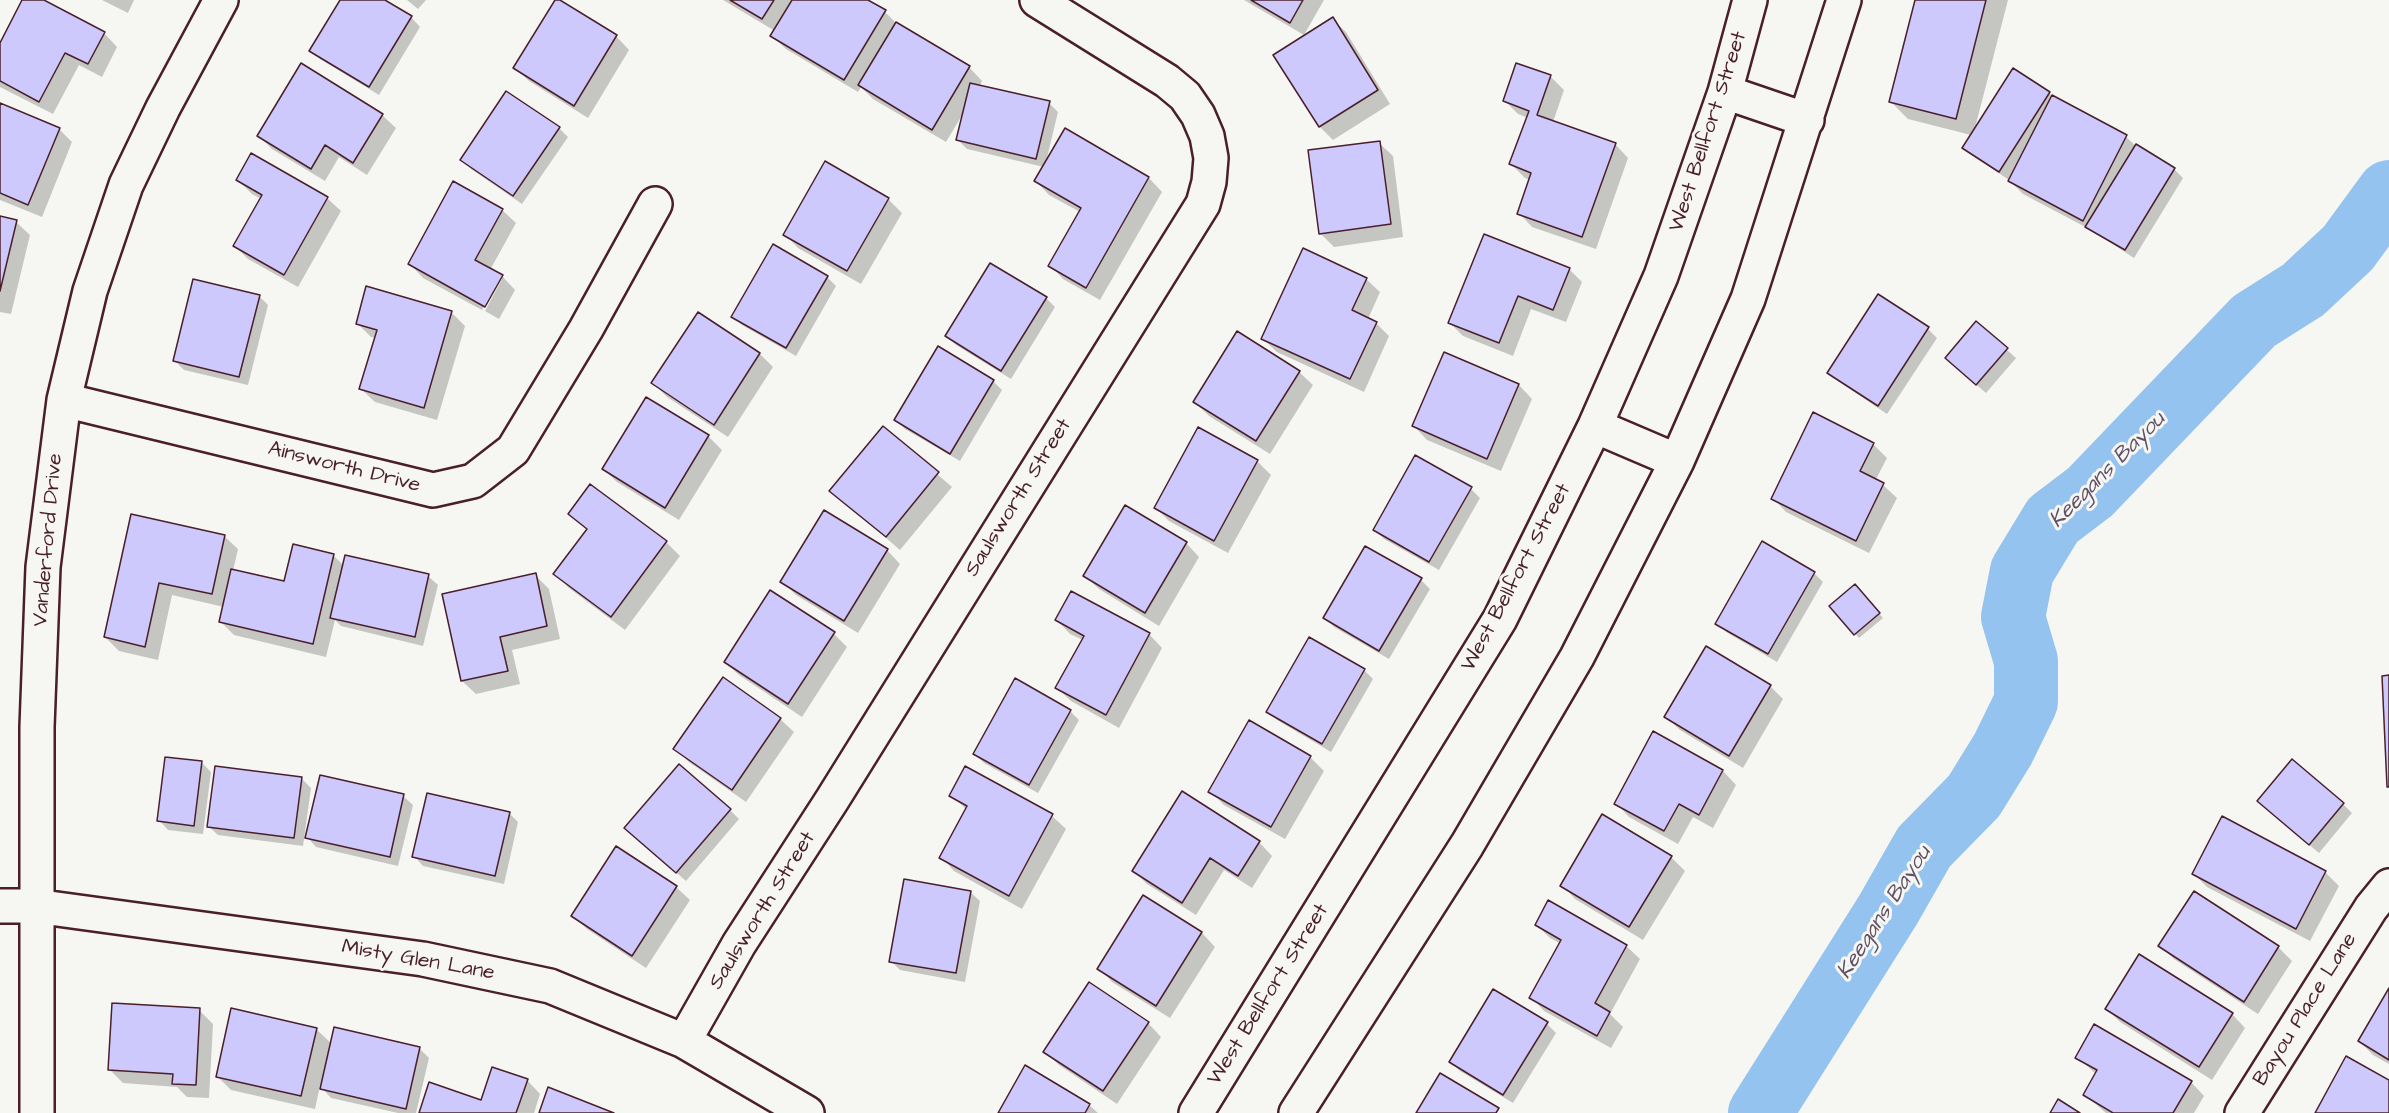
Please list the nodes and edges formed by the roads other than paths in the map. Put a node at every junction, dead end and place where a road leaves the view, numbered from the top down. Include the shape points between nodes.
1 (221, 0) edge
2 (1037, 0) edge
3 (1750, 0) edge
4 (1844, 0) edge
5 (1725, 92) junction
6 (1807, 120) junction
7 (656, 204) dead end
8 (64, 400) junction
9 (1594, 426) junction
10 (1677, 461) junction
11 (2380, 897) edge
12 (0, 906) edge
13 (36, 906) junction
14 (684, 1041) junction
15 (36, 1113) edge
16 (807, 1113) edge
17 (1196, 1113) edge
18 (1296, 1113) edge
19 (2242, 1113) edge

1 - 8 street, Vanderford Drive via 162,108 126,185 90,291
2 - 14 street, Saulsworth Street via 1185,96 1207,136 1211,158 1203,204 739,944
3 - 5 street, West Bellfort Street
4 - 6 street
5 - 6 street
5 - 9 street, West Bellfort Street via 1661,276
6 - 10 street via 1748,299
7 - 8 street, Ainsworth Drive via 513,450 473,481 433,490
8 - 13 street, Vanderford Drive via 43,567
9 - 10 street
9 - 17 street, West Bellfort Street via 1500,619
10 - 18 street via 1577,657 1467,845
11 - 19 street, Bayou Place Lane
12 - 13 street, Misty Glen Lane
13 - 14 street, Misty Glen Lane via 423,958 550,986
13 - 15 street, Vanderford Drive
14 - 16 street, Misty Glen Lane

